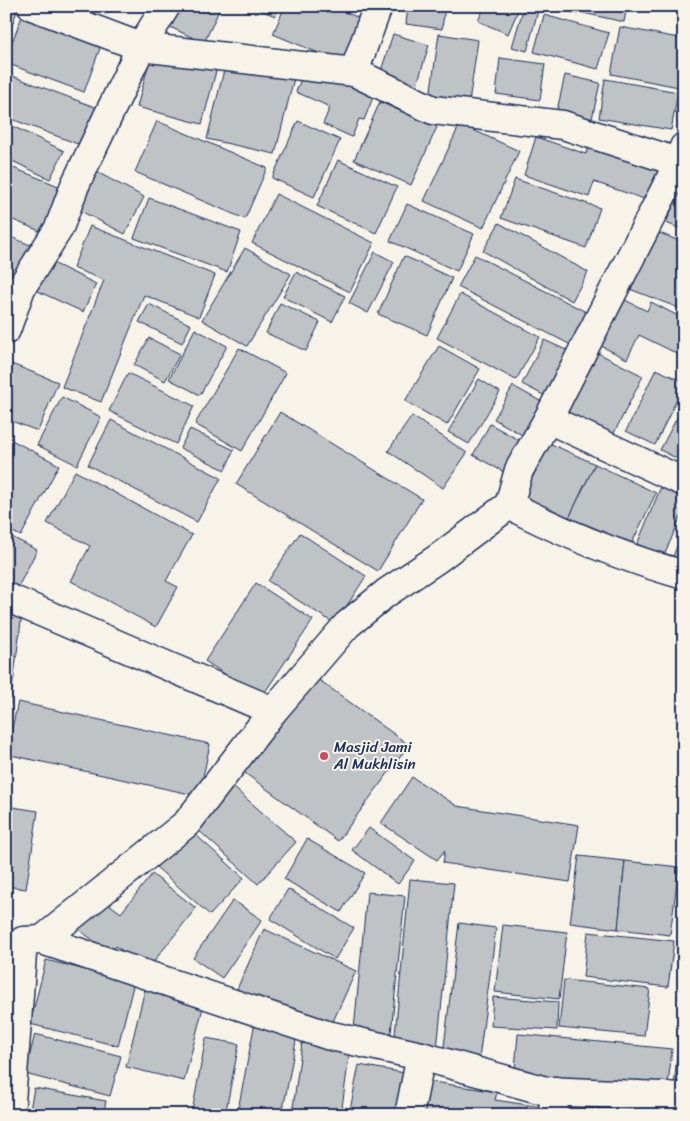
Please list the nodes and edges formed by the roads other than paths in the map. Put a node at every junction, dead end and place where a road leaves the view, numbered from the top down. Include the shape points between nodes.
1 (32, 6) edge
2 (166, 6) edge
3 (378, 6) edge
4 (141, 47) junction
5 (354, 72) junction
6 (682, 158) edge
7 (6, 330) edge
8 (548, 420) junction
9 (684, 482) edge
10 (509, 505) junction
11 (684, 575) edge
12 (6, 597) edge
13 (273, 711) junction
14 (24, 938) edge
15 (421, 1056) junction
16 (684, 1096) edge
17 (554, 1103) edge
18 (10, 1115) edge
19 (408, 1115) edge

1 - 4 street
2 - 4 street
3 - 5 street
4 - 5 street
4 - 7 street via 75,185 59,228 22,288
5 - 6 street via 433,110 563,125
6 - 8 street
8 - 9 street
8 - 10 street via 519,470
10 - 11 street via 546,524 654,567
10 - 13 street via 347,625
12 - 13 street
13 - 14 street via 187,822
14 - 15 street via 328,1035
14 - 18 street
15 - 17 street via 546,1091
15 - 19 street
16 - 17 street

